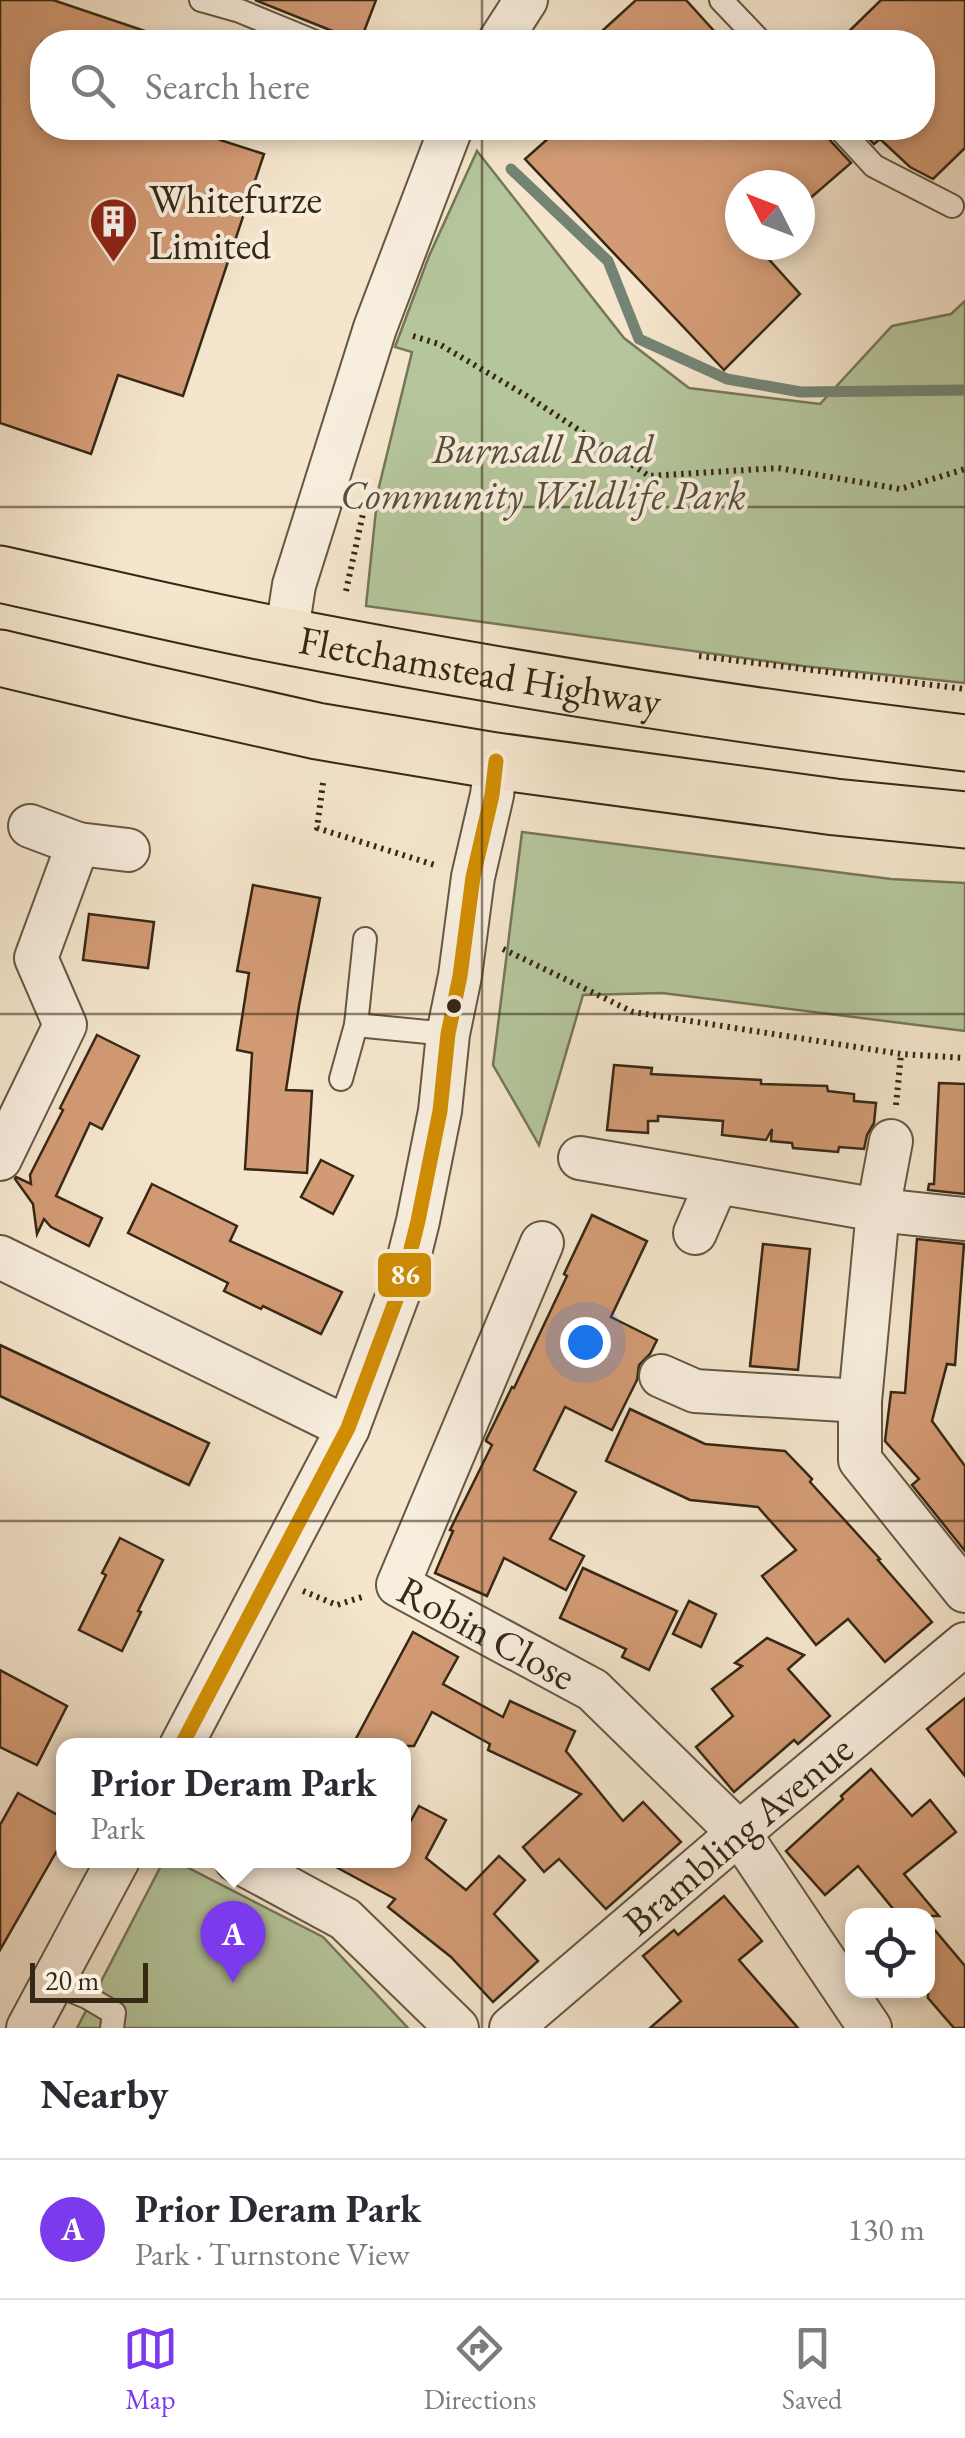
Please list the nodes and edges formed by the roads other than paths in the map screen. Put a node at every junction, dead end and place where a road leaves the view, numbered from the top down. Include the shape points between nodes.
1 (201, 0) edge
2 (526, 0) edge
3 (722, 0) edge
4 (286, 30) edge
5 (506, 30) edge
6 (750, 30) edge
7 (446, 140) edge
8 (850, 140) edge
9 (952, 206) dead end
10 (0, 574) edge
11 (286, 636) junction
12 (0, 658) edge
13 (965, 743) edge
14 (496, 761) junction
15 (965, 820) edge
16 (30, 826) dead end
17 (78, 844) junction
18 (128, 850) dead end
19 (365, 940) dead end
20 (356, 1026) junction
21 (448, 1034) junction
22 (341, 1079) dead end
23 (892, 1141) dead end
24 (580, 1158) dead end
25 (0, 1159) edge
26 (717, 1182) junction
27 (878, 1210) junction
28 (965, 1219) edge
29 (695, 1233) dead end
30 (0, 1257) edge
31 (540, 1263) dead end
32 (661, 1376) dead end
33 (860, 1401) junction
34 (348, 1428) junction
35 (965, 1591) edge
36 (965, 1644) edge
37 (185, 1738) edge
38 (739, 1833) junction
39 (114, 1868) edge
40 (251, 1868) edge
41 (52, 1983) junction
42 (0, 2014) edge
43 (28, 2028) edge
44 (112, 2028) edge
45 (456, 2028) edge
46 (511, 2028) edge
47 (870, 2028) edge

1 - 4 lane
2 - 5 street
3 - 6 lane
7 - 11 street via 369,346 294,584
8 - 9 lane via 874,166
10 - 11 highway, Fletchamstead Highway
11 - 13 highway, Fletchamstead Highway via 614,696
12 - 14 highway, Fletchamstead Highway via 317,730
14 - 15 highway, Fletchamstead Highway
14 - 21 street
16 - 17 street
17 - 18 street
17 - 25 street via 36,958 65,1026
19 - 20 lane
20 - 21 lane
20 - 22 lane
21 - 34 street via 440,1111 403,1281
23 - 27 street
24 - 26 street
26 - 27 street
26 - 29 street
27 - 28 street
27 - 33 street
30 - 34 street
31 - 38 street, Robin Close via 398,1584 593,1690
32 - 33 street via 695,1390
33 - 35 street via 860,1460
34 - 37 street
36 - 38 street, Brambling Avenue
38 - 46 street, Brambling Avenue
38 - 47 street, Robin Close
39 - 41 street
40 - 45 street via 344,1919
41 - 43 street
41 - 44 lane via 114,2013
42 - 43 street

